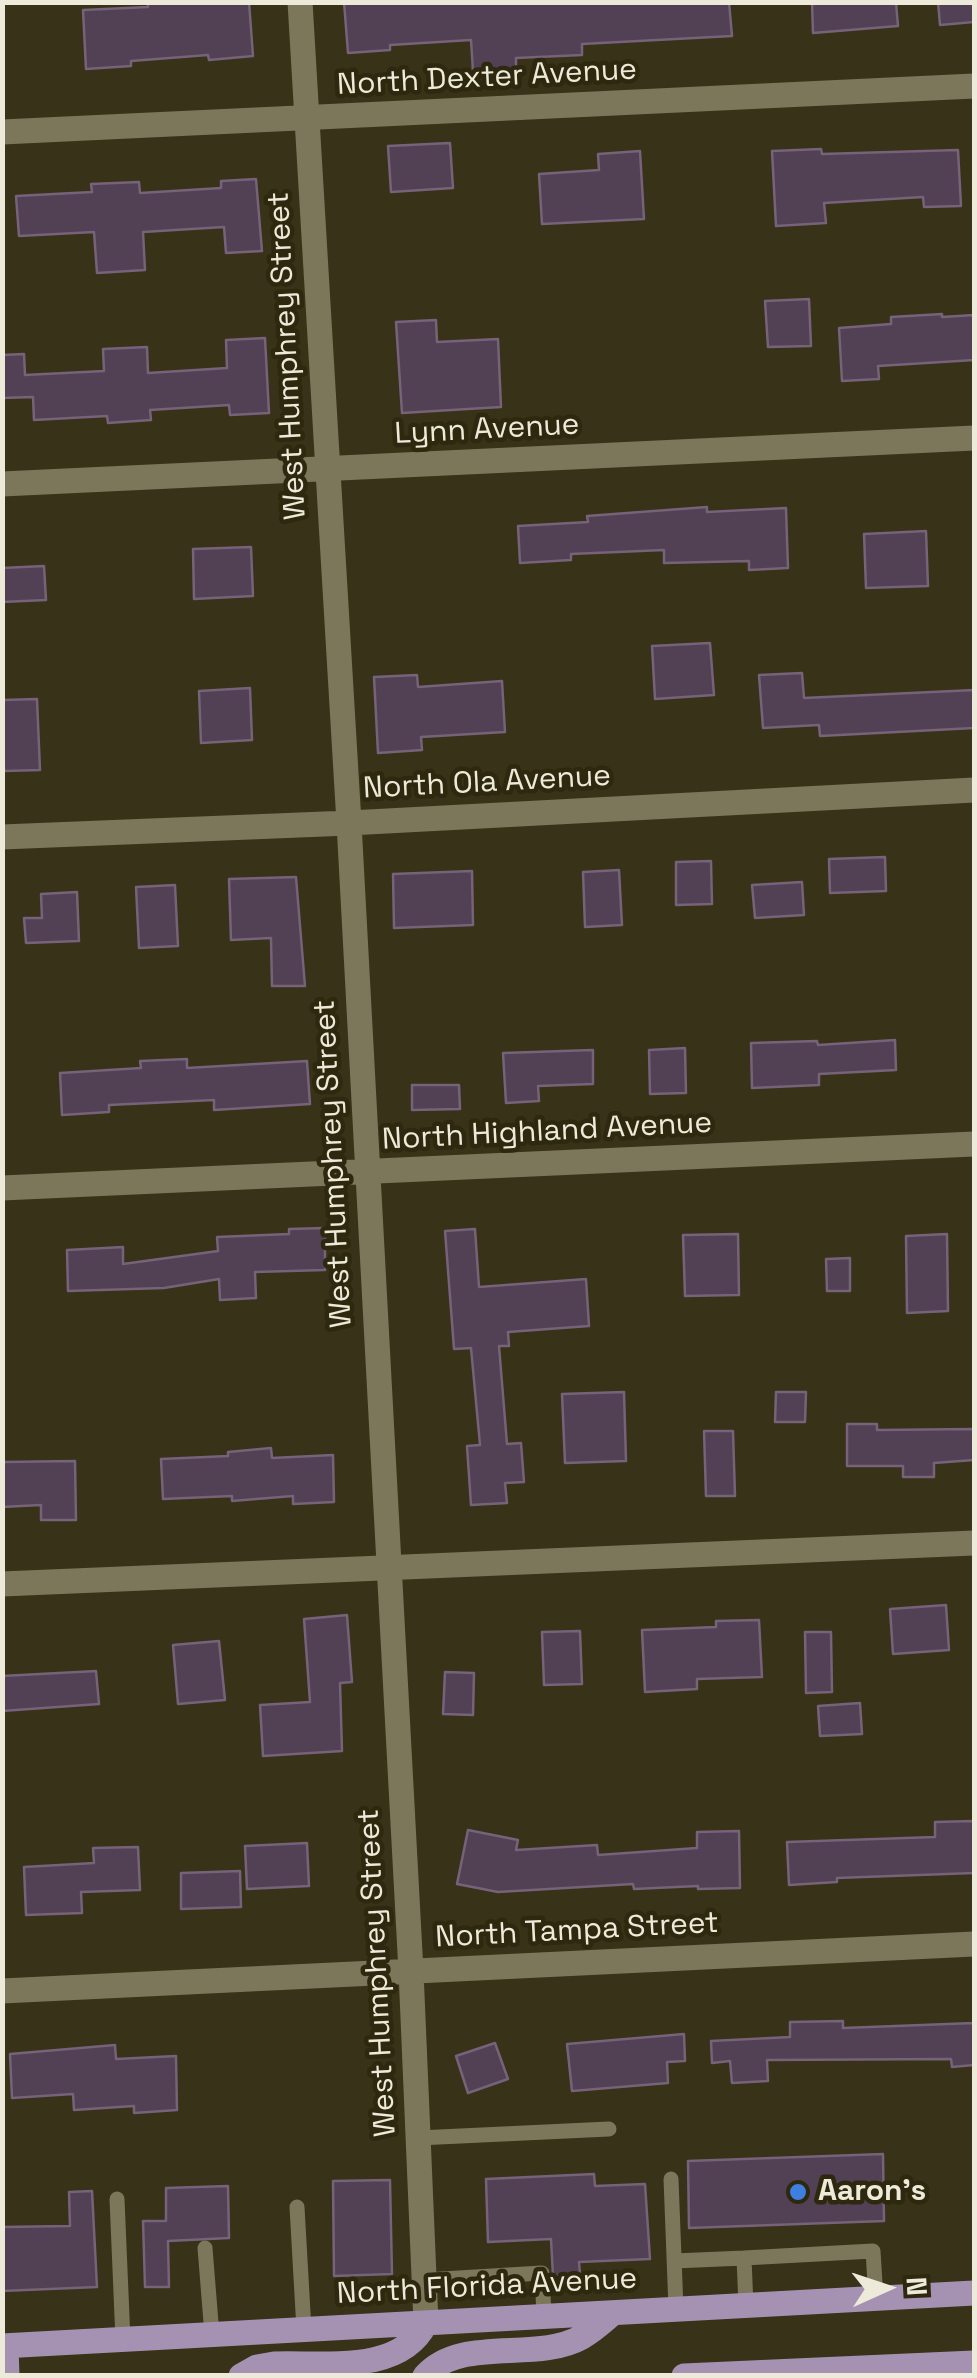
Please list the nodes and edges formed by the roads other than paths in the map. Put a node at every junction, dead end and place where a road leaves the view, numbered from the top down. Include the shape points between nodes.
1 (300, 2) edge
2 (974, 86) edge
3 (307, 119) junction
4 (2, 132) edge
5 (974, 438) edge
6 (326, 470) junction
7 (2, 484) edge
8 (974, 790) edge
9 (349, 823) junction
10 (2, 837) edge
11 (974, 1144) edge
12 (366, 1173) junction
13 (2, 1188) edge
14 (974, 1543) edge
15 (389, 1567) junction
16 (2, 1584) edge
17 (974, 1944) edge
18 (411, 1971) junction
19 (2, 1992) edge
20 (609, 2129) dead end
21 (418, 2138) junction
22 (671, 2179) dead end
23 (117, 2199) dead end
24 (297, 2207) dead end
25 (205, 2248) dead end
26 (744, 2258) junction
27 (674, 2261) junction
28 (424, 2280) junction
29 (974, 2293) edge
30 (876, 2298) junction
31 (746, 2306) junction
32 (676, 2310) junction
33 (613, 2313) junction
34 (544, 2316) junction
35 (426, 2323) junction
36 (304, 2330) junction
37 (212, 2335) junction
38 (123, 2340) junction
39 (4, 2346) edge
40 (974, 2362) edge
41 (871, 2371) edge
42 (7, 2376) edge
43 (241, 2376) edge
44 (425, 2376) edge
45 (684, 2376) edge

1 - 3 street, West Humphrey Street
2 - 3 street, North Dexter Avenue
3 - 4 street, North Dexter Avenue
3 - 6 street, West Humphrey Street
5 - 6 street, Lynn Avenue
6 - 7 street, Lynn Avenue
6 - 9 street, West Humphrey Street
8 - 9 street, North Ola Avenue
9 - 10 street, North Ola Avenue
9 - 12 street, West Humphrey Street
11 - 12 street, North Highland Avenue
12 - 13 street, North Highland Avenue
12 - 15 street, West Humphrey Street
14 - 15 street
15 - 16 street
15 - 18 street, West Humphrey Street
17 - 18 street, North Tampa Street
18 - 19 street, North Tampa Street
18 - 21 street, West Humphrey Street
20 - 21 lane
21 - 28 street, West Humphrey Street
22 - 27 lane
23 - 38 lane
24 - 36 lane
25 - 37 lane
26 - 27 lane
26 - 30 lane via 874,2251
26 - 31 lane
27 - 32 lane
28 - 34 lane via 542,2274
28 - 35 street, West Humphrey Street
29 - 30 main road, North Florida Avenue
30 - 31 main road, North Florida Avenue
31 - 32 main road, North Florida Avenue
32 - 33 main road, North Florida Avenue
33 - 34 main road, North Florida Avenue
33 - 44 main road via 582,2338 458,2356
34 - 35 main road, North Florida Avenue
35 - 36 main road, North Florida Avenue
35 - 43 main road via 401,2351 384,2358 274,2364
36 - 37 main road, North Florida Avenue
37 - 38 main road, North Florida Avenue
38 - 39 main road, North Florida Avenue
39 - 42 main road
40 - 41 main road
41 - 45 main road

